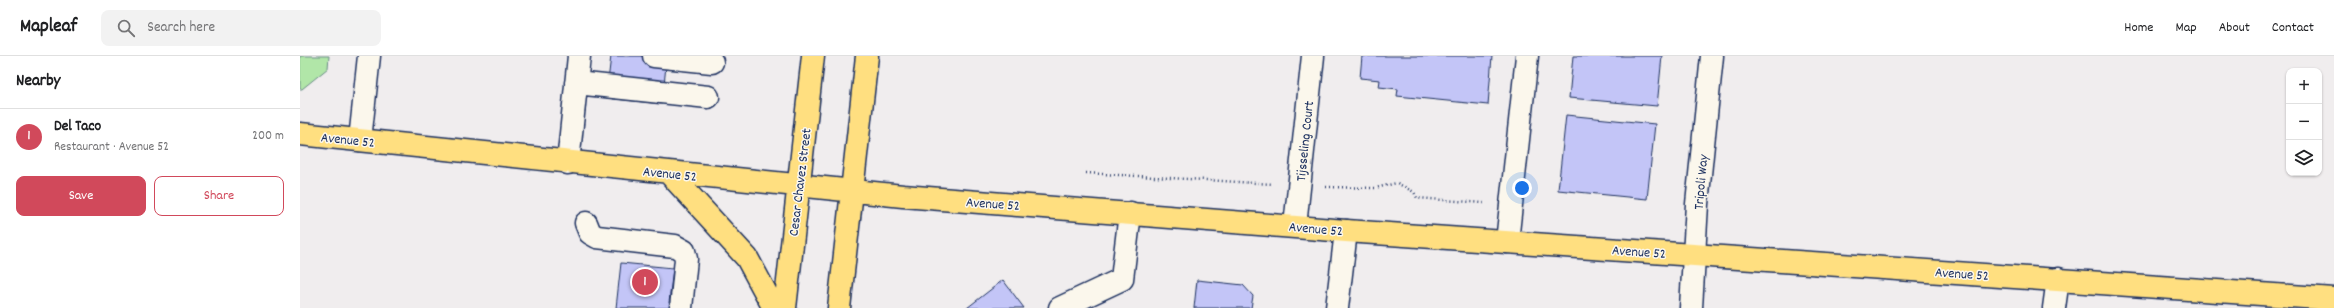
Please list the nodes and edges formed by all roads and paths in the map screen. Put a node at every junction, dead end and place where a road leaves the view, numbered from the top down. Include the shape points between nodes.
1 (369, 56) edge
2 (579, 56) edge
3 (654, 56) edge
4 (814, 56) edge
5 (867, 56) edge
6 (1313, 56) edge
7 (1527, 56) edge
8 (1712, 56) edge
9 (712, 62) dead end
10 (576, 83) junction
11 (708, 97) dead end
12 (300, 134) edge
13 (360, 140) junction
14 (568, 163) junction
15 (669, 173) junction
16 (799, 186) junction
17 (852, 191) junction
18 (1130, 213) junction
19 (586, 223) dead end
20 (1295, 226) junction
21 (1346, 231) junction
22 (1507, 242) junction
23 (1694, 255) junction
24 (2058, 279) junction
25 (2334, 299) edge
26 (681, 308) edge
27 (774, 308) edge
28 (785, 308) edge
29 (839, 308) edge
30 (1060, 308) edge
31 (1337, 308) edge
32 (1691, 308) edge
33 (2054, 308) edge

1 - 13 street
2 - 10 street
3 - 9 street
4 - 16 main road, Cesar Chavez Street
5 - 17 main road
6 - 20 street, Tijsseling Court
7 - 22 street
8 - 23 street, Tripoli Way
10 - 11 street
10 - 14 street
12 - 13 main road, Avenue 52
13 - 14 main road, Avenue 52
14 - 15 main road, Avenue 52
15 - 16 main road, Avenue 52
15 - 27 main road via 736,245 764,287
16 - 17 main road, Avenue 52
16 - 28 main road, Cesar Chavez Street
17 - 18 main road, Avenue 52
17 - 29 main road
18 - 20 main road, Avenue 52
18 - 30 street via 1122,279
19 - 26 street via 590,233 597,237 675,246 684,251 686,259
20 - 21 main road, Avenue 52
21 - 22 main road, Avenue 52
21 - 31 street
22 - 23 main road, Avenue 52
23 - 24 main road, Avenue 52
23 - 32 street, Tripoli Way
24 - 25 main road, Avenue 52
24 - 33 street

